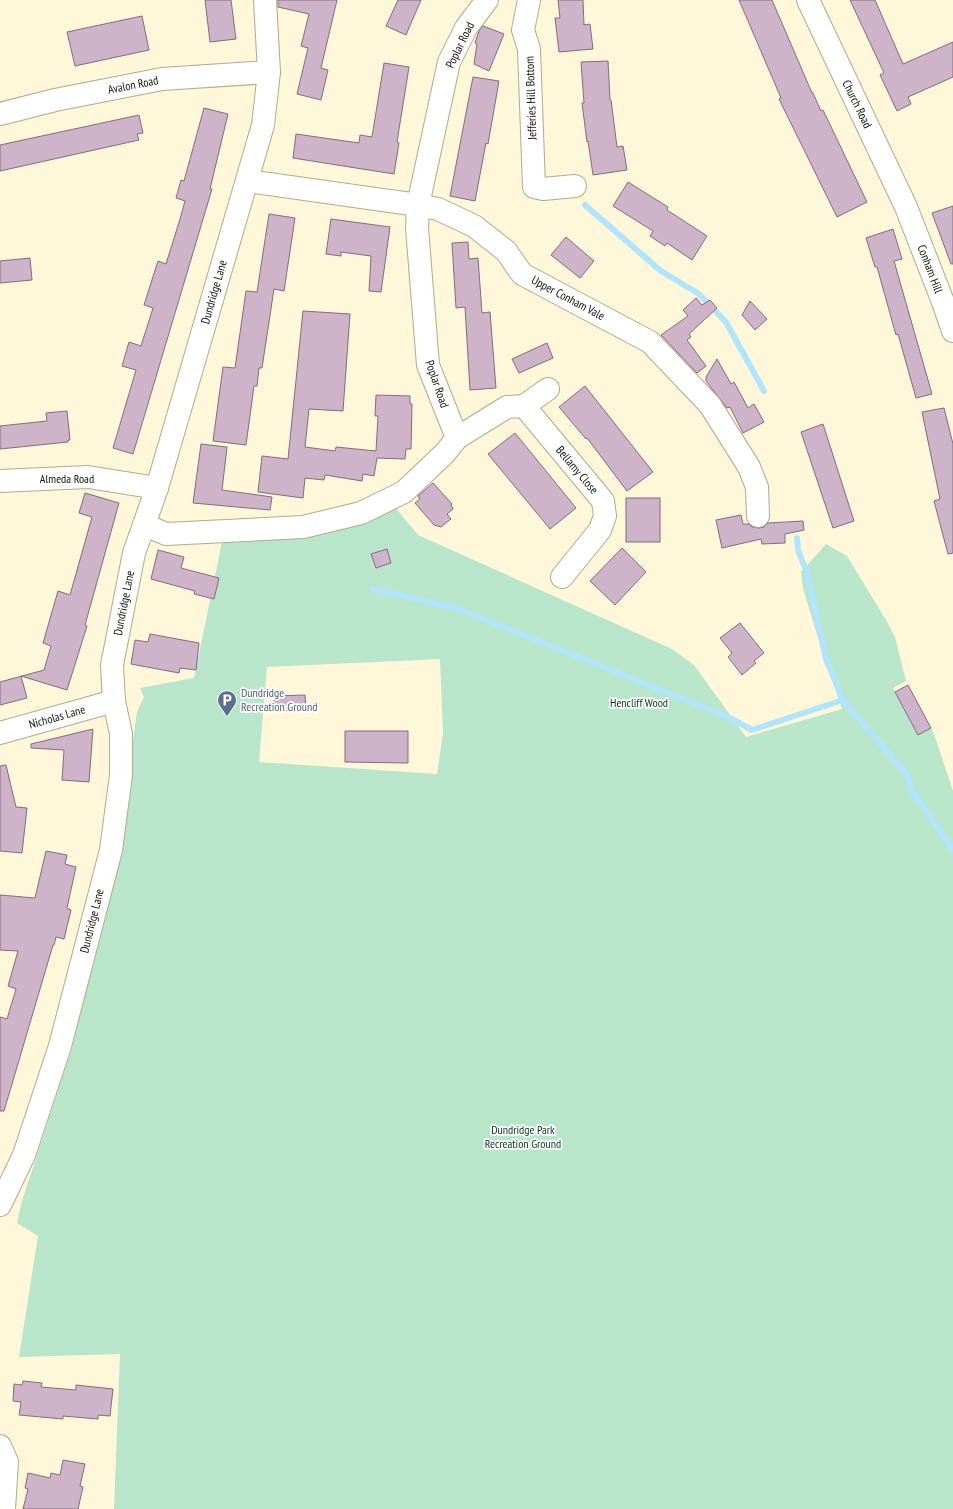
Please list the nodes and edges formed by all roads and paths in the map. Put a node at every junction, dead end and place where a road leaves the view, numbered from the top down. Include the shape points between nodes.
1 (265, 0) edge
2 (487, 0) edge
3 (528, 0) edge
4 (808, 0) edge
5 (269, 72) junction
6 (0, 114) edge
7 (247, 181) junction
8 (575, 186) dead end
9 (418, 205) junction
10 (906, 207) joint
11 (953, 331) edge
12 (548, 389) dead end
13 (524, 406) junction
14 (457, 438) junction
15 (0, 481) edge
16 (157, 488) junction
17 (758, 516) dead end
18 (144, 525) junction
19 (562, 577) dead end
20 (114, 700) junction
21 (0, 733) edge
22 (0, 1205) edge
23 (0, 1446) edge
24 (4, 1509) edge

1 - 5 street, Dundridge Lane
2 - 9 street, Poplar Road via 466,28 449,62
3 - 8 street, Jefferies Hill Bottom via 523,30 529,49 534,187 544,189
4 - 10 street, Church Road
5 - 6 street, Avalon Road via 162,79 55,100
5 - 7 street, Dundridge Lane via 262,125
7 - 9 street, Upper Conham Vale
7 - 16 street, Dundridge Lane
9 - 14 street, Poplar Road via 417,228 428,365
9 - 17 street, Upper Conham Vale via 438,210 474,226 506,251 522,274 650,342 710,405 749,467 757,487
10 - 11 street, Conham Hill
12 - 13 street
13 - 14 street via 507,406
13 - 19 street, Bellamy Close via 603,501 605,516 600,530
14 - 18 street via 445,454 404,492 361,513 303,527 166,534
15 - 16 street, Almeda Road via 88,477
16 - 18 street, Dundridge Lane
18 - 20 street, Dundridge Lane via 134,553 112,665
20 - 21 street, Nicholas Lane
20 - 22 street, Dundridge Lane via 121,734 121,775 111,850 60,1046 24,1155
23 - 24 street via 6,1462

